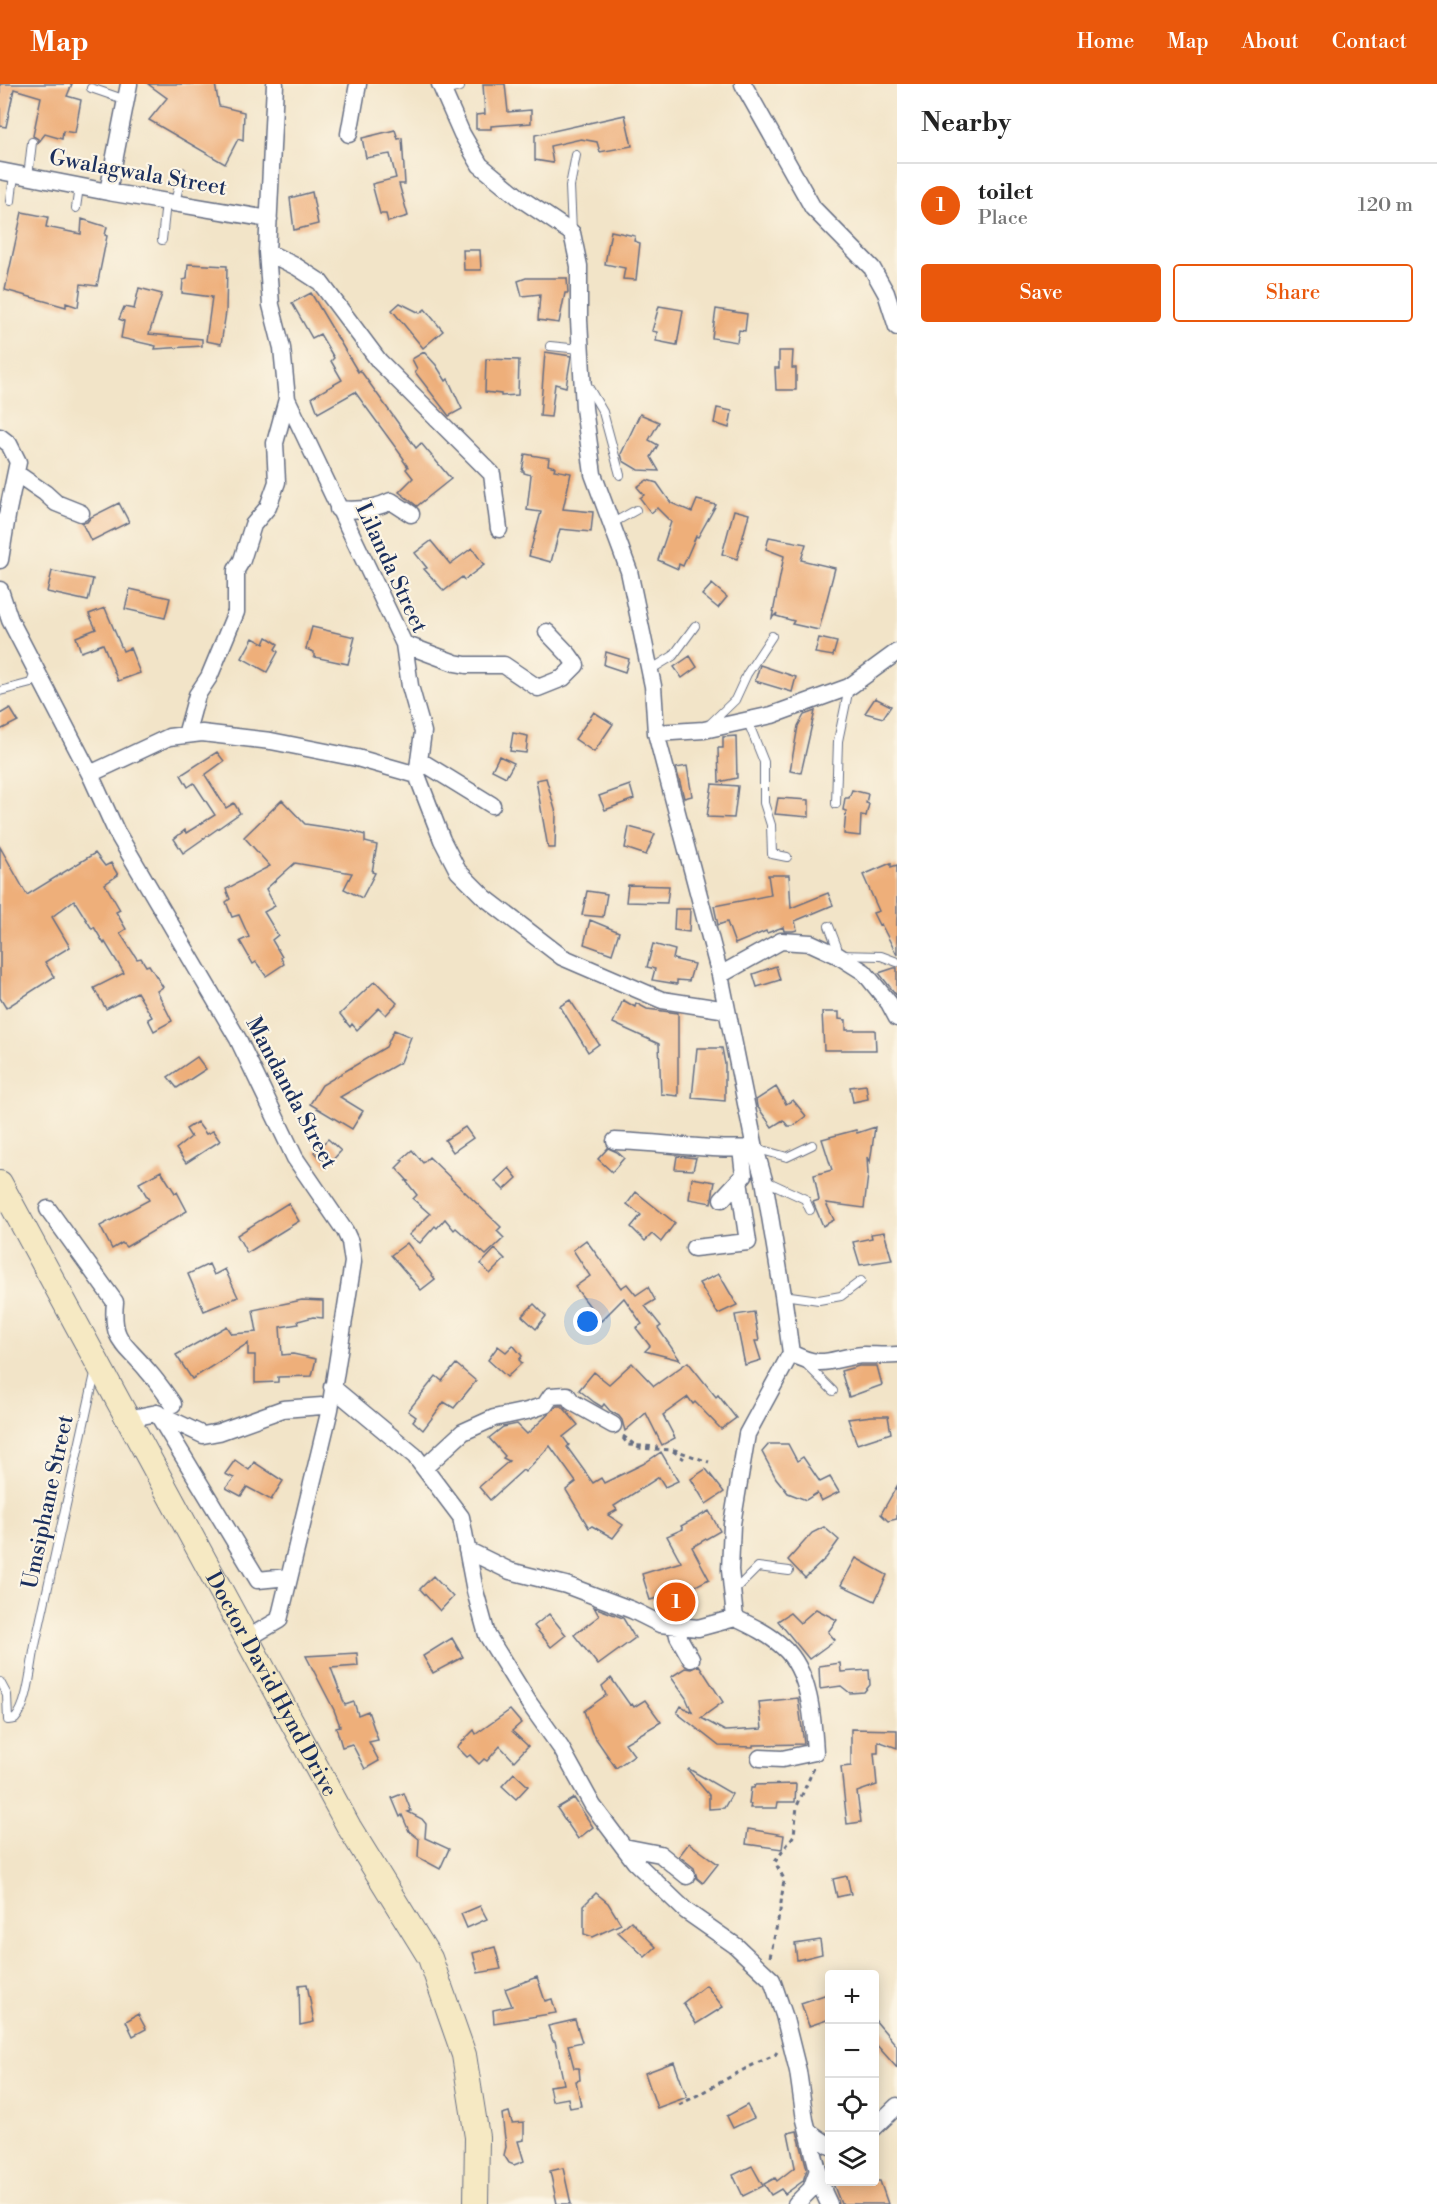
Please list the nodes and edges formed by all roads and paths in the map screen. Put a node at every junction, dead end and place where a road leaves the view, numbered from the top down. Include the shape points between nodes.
1 (275, 84) edge
2 (358, 84) edge
3 (742, 84) edge
4 (441, 87) edge
5 (460, 87) dead end
6 (91, 88) dead end
7 (127, 92) edge
8 (349, 134) dead end
9 (32, 142) dead end
10 (576, 155) dead end
11 (182, 172) dead end
12 (14, 174) edge
13 (79, 187) junction
14 (108, 192) junction
15 (11, 201) dead end
16 (170, 202) junction
17 (76, 208) dead end
18 (269, 219) junction
19 (572, 233) junction
20 (162, 240) dead end
21 (267, 252) junction
22 (897, 327) edge
23 (550, 346) dead end
24 (580, 349) junction
25 (582, 375) junction
26 (287, 399) junction
27 (0, 437) edge
28 (16, 473) junction
29 (620, 474) dead end
30 (338, 509) junction
31 (636, 510) dead end
32 (81, 513) dead end
33 (411, 514) dead end
34 (611, 524) junction
35 (499, 529) dead end
36 (0, 560) edge
37 (0, 590) edge
38 (695, 626) dead end
39 (547, 632) dead end
40 (771, 636) dead end
41 (404, 644) junction
42 (897, 652) edge
43 (36, 669) junction
44 (649, 670) junction
45 (849, 687) junction
46 (0, 691) edge
47 (748, 722) junction
48 (705, 730) junction
49 (656, 734) junction
50 (186, 735) junction
51 (418, 768) junction
52 (90, 774) junction
53 (836, 804) dead end
54 (492, 805) dead end
55 (787, 857) dead end
56 (829, 926) dead end
57 (837, 955) junction
58 (897, 962) edge
59 (720, 975) junction
60 (727, 1010) junction
61 (897, 1018) edge
62 (615, 1141) dead end
63 (812, 1145) dead end
64 (748, 1149) junction
65 (764, 1180) junction
66 (739, 1181) junction
67 (3, 1193) edge
68 (722, 1199) dead end
69 (48, 1209) dead end
70 (810, 1210) dead end
71 (694, 1248) dead end
72 (861, 1281) dead end
73 (783, 1295) junction
74 (796, 1356) junction
75 (897, 1356) edge
76 (97, 1362) junction
77 (332, 1388) junction
78 (833, 1391) dead end
79 (173, 1404) dead end
80 (330, 1409) junction
81 (157, 1413) junction
82 (127, 1419) junction
83 (616, 1430) junction
84 (687, 1461) dead end
85 (709, 1462) dead end
86 (424, 1468) junction
87 (468, 1550) junction
88 (789, 1571) dead end
89 (288, 1577) junction
90 (733, 1593) junction
91 (735, 1618) junction
92 (676, 1626) junction
93 (248, 1638) junction
94 (691, 1659) dead end
95 (0, 1682) edge
96 (815, 1752) junction
97 (760, 1758) dead end
98 (624, 1847) junction
99 (687, 1876) dead end
100 (764, 1973) junction
101 (789, 2036) junction
102 (680, 2105) dead end
103 (897, 2106) edge
104 (879, 2123) edge
105 (808, 2131) junction
106 (825, 2143) edge
107 (818, 2170) junction
108 (476, 2204) edge
109 (796, 2204) edge
110 (829, 2204) edge

1 - 18 street, Lilanda Street
2 - 8 street
3 - 22 street via 813,208 872,268 886,293
4 - 5 lane
4 - 19 street via 480,165
6 - 7 lane
7 - 14 street
9 - 12 lane
10 - 19 lane via 570,186
11 - 16 lane
12 - 13 street, Gwalagwala Street
12 - 15 lane
13 - 14 street, Gwalagwala Street
13 - 17 lane
14 - 16 street, Gwalagwala Street
16 - 18 street, Gwalagwala Street
16 - 20 lane
18 - 21 street, Lilanda Street
19 - 24 street via 579,266
21 - 26 street, Lilanda Street via 271,305 282,348
21 - 35 street via 320,282 379,361 492,474
23 - 24 lane
24 - 25 street
25 - 29 lane via 603,412
25 - 34 street via 593,474
26 - 30 street, Lilanda Street
26 - 50 street via 275,443 276,482 268,507 254,525 236,570 236,612 209,677 197,695
27 - 28 street via 9,444 18,462
28 - 32 street via 56,503
28 - 36 street
30 - 33 street via 391,501
30 - 41 street, Lilanda Street
31 - 34 lane
34 - 44 street via 629,571
37 - 43 street, Mandanda Street via 10,620
38 - 44 lane via 673,656
39 - 41 street via 576,665 563,678 538,688 504,665 455,663
40 - 48 lane via 735,700
41 - 51 street, Lilanda Street via 423,732
42 - 45 street
43 - 46 lane via 31,683
43 - 52 street, Mandanda Street
44 - 49 street
45 - 47 street
45 - 53 lane via 838,741
47 - 48 street
47 - 55 lane via 764,762 764,803 771,825 771,854
48 - 49 street
49 - 59 street
50 - 51 street via 272,741
50 - 52 street via 169,737
51 - 54 street
51 - 60 street, Lilanda Street via 442,840 458,871 484,897 562,957 662,1000
52 - 77 street, Mandanda Street via 116,831 238,1039 295,1158 350,1242 353,1262
56 - 57 lane
57 - 58 lane via 881,956
57 - 59 street via 812,943 781,941
57 - 61 street via 864,972
59 - 60 street
60 - 64 street
62 - 64 street
63 - 64 lane via 787,1157
64 - 65 street
64 - 66 street via 744,1176
65 - 70 lane via 805,1199
65 - 73 street
66 - 68 street
66 - 71 street via 748,1242
67 - 76 main road, Doctor David Hynd Drive
69 - 79 street via 115,1302 113,1319 120,1342
72 - 73 lane via 841,1296 819,1300
73 - 74 street
74 - 75 street via 823,1364 862,1355
74 - 78 lane
74 - 90 street via 747,1434 732,1524
76 - 82 main road, Doctor David Hynd Drive
76 - 95 lane, Umsiphane Street via 24,1702 15,1719 8,1720 7,1695
77 - 80 street, Mandanda Street
77 - 86 street via 415,1456
80 - 81 street via 283,1409 203,1435
80 - 89 street, Mandanda Street
81 - 82 street
81 - 89 street via 258,1580
82 - 93 main road, Doctor David Hynd Drive
83 - 84 path via 628,1445 672,1450
83 - 85 path via 639,1448 675,1450
83 - 86 street via 567,1395 551,1396 545,1405 494,1418 464,1432
86 - 87 street via 461,1517
87 - 92 street via 510,1571 566,1585 660,1624
87 - 98 street via 488,1635 561,1748 593,1806
88 - 90 lane via 758,1568
89 - 93 street, Mandanda Street via 279,1620
90 - 91 street
91 - 92 street via 698,1628
91 - 96 street via 785,1648 798,1669 809,1696
92 - 94 street
93 - 108 main road, Doctor David Hynd Drive via 349,1827 430,1958 464,2055 477,2137
96 - 97 street via 782,1760
96 - 100 path via 813,1772 797,1806 794,1835 775,1862 784,1879 772,1953
98 - 99 street via 660,1854
98 - 100 street via 686,1911 736,1946
100 - 101 street via 772,1980
101 - 102 path via 775,2055
101 - 105 street
103 - 104 street
105 - 106 street
105 - 107 street
107 - 109 street via 811,2189
107 - 110 street

